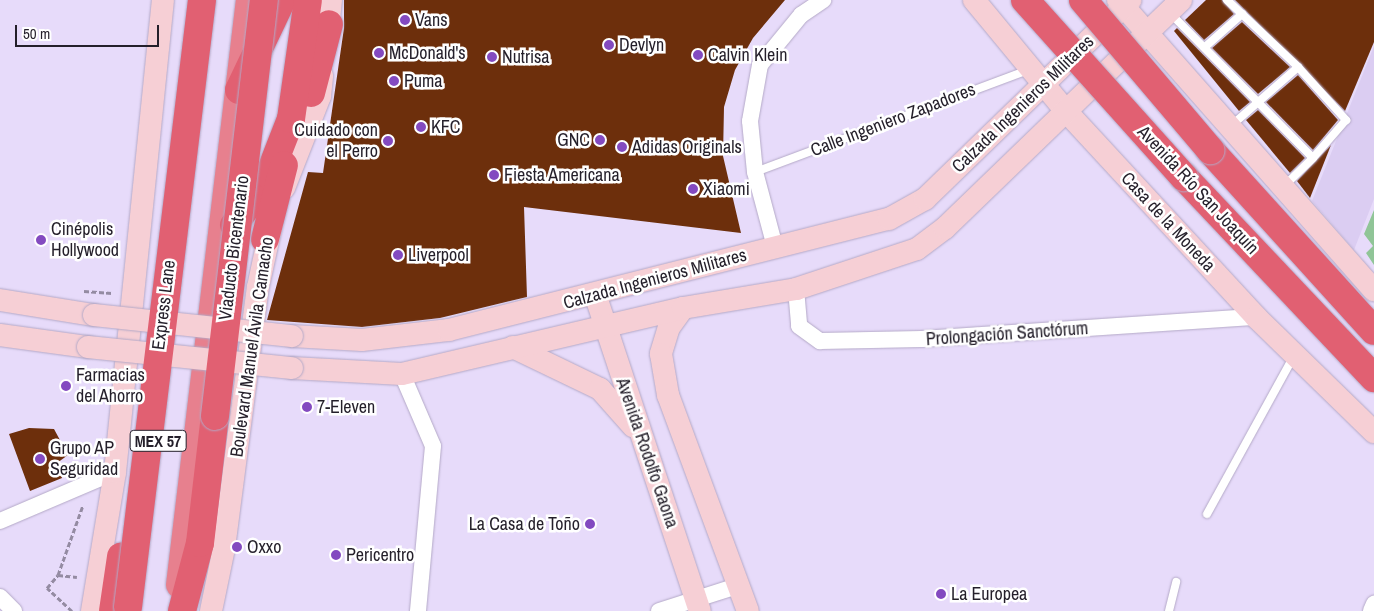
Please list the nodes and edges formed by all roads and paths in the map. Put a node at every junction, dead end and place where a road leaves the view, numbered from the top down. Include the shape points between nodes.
1 (163, 0) edge
2 (192, 0) edge
3 (202, 0) edge
4 (210, 0) edge
5 (249, 0) edge
6 (264, 0) edge
7 (282, 0) edge
8 (308, 0) edge
9 (822, 0) edge
10 (974, 0) edge
11 (1025, 0) edge
12 (1083, 0) edge
13 (1227, 0) edge
14 (1124, 2) edge
15 (1175, 6) edge
16 (326, 8) edge
17 (1242, 14) junction
18 (206, 33) junction
19 (1145, 35) junction
20 (1205, 47) junction
21 (1298, 67) junction
22 (1038, 77) junction
23 (239, 90) junction
24 (1257, 102) junction
25 (1065, 110) junction
26 (1228, 128) junction
27 (1313, 158) junction
28 (755, 172) junction
29 (1282, 188) junction
30 (265, 239) junction
31 (222, 240) junction
32 (775, 247) junction
33 (796, 288) junction
34 (92, 290) dead end
35 (1374, 290) edge
36 (116, 294) dead end
37 (595, 294) junction
38 (0, 300) edge
39 (683, 308) junction
40 (1256, 317) junction
41 (604, 326) junction
42 (1374, 330) edge
43 (0, 335) edge
44 (513, 347) junction
45 (1294, 356) junction
46 (402, 374) junction
47 (1374, 378) edge
48 (1374, 432) edge
49 (641, 436) junction
50 (122, 479) junction
51 (1207, 514) dead end
52 (0, 521) edge
53 (58, 575) dead end
54 (1176, 582) dead end
55 (740, 585) junction
56 (0, 597) edge
57 (1374, 604) edge
58 (698, 605) edge
59 (14, 611) edge
60 (73, 611) edge
61 (92, 611) edge
62 (114, 611) edge
63 (128, 611) edge
64 (132, 611) edge
65 (175, 611) edge
66 (182, 611) edge
67 (211, 611) edge
68 (418, 611) edge
69 (659, 611) edge
70 (748, 611) edge
71 (1169, 611) edge
72 (1371, 611) edge

1 - 50 main road
2 - 18 highway
2 - 50 highway, bridge
3 - 63 highway, Express Lane, bridge
4 - 18 highway, MEX 57
5 - 23 highway, MEX 57
6 - 66 highway, Viaducto Bicentenario, bridge via 200,543
7 - 23 highway
8 - 31 highway via 291,119 269,175
9 - 28 street via 801,15 760,65 750,121
10 - 22 main road, Casa de la Moneda
11 - 47 highway, Avenida Río San Joaquín, bridge via 1184,177
12 - 42 highway, Avenida Río San Joaquín, bridge via 1210,150
13 - 17 lane
14 - 19 main road
14 - 22 main road, Calzada Ingenieros Militares
15 - 19 main road, Calzada Ingenieros Militares
15 - 20 lane
16 - 30 highway via 311,93 279,179
16 - 30 main road, Boulevard Manuel Ávila Camacho via 320,96
17 - 20 lane
17 - 21 lane
18 - 64 highway, MEX 57 via 182,271
19 - 25 main road, Calzada Ingenieros Militares
19 - 26 main road
20 - 24 lane
21 - 24 lane
21 - 27 lane via 1346,120
22 - 25 main road, Casa de la Moneda
22 - 28 lane, Calle Ingeniero Zapadores
22 - 32 main road, Calzada Ingenieros Militares via 926,199 889,220
23 - 31 highway, MEX 57
24 - 26 lane
24 - 27 lane
25 - 33 main road, Calzada Ingenieros Militares via 944,228 917,249
25 - 40 main road, Casa de la Moneda
26 - 29 main road
27 - 29 lane
28 - 32 street
29 - 35 main road
30 - 67 main road, Boulevard Manuel Ávila Camacho via 224,548
31 - 65 highway, MEX 57
32 - 37 main road, Calzada Ingenieros Militares
33 - 39 main road, Calzada Ingenieros Militares
33 - 40 street, Prolongación Sanctórum via 799,326 820,341 922,339
34 - 36 path
37 - 38 main road, Calzada Ingenieros Militares, bridge via 449,330 362,340 292,336 94,315
37 - 41 main road, Avenida Rodolfo Gaona
39 - 41 main road, Calzada Ingenieros Militares
39 - 55 main road via 669,327 661,354 668,395
40 - 45 main road, Casa de la Moneda
41 - 44 main road, Calzada Ingenieros Militares
41 - 49 main road, Avenida Rodolfo Gaona
43 - 46 main road, Calzada Ingenieros Militares, bridge via 292,368
44 - 46 main road, Calzada Ingenieros Militares
44 - 49 main road via 600,389
45 - 48 main road, Casa de la Moneda
45 - 51 lane
46 - 68 street via 433,446
49 - 58 main road, Avenida Rodolfo Gaona
50 - 52 street
50 - 61 main road
50 - 62 highway
53 - 60 path via 46,588
54 - 71 lane
55 - 58 street
55 - 70 main road
56 - 59 street
57 - 72 street
58 - 69 street

